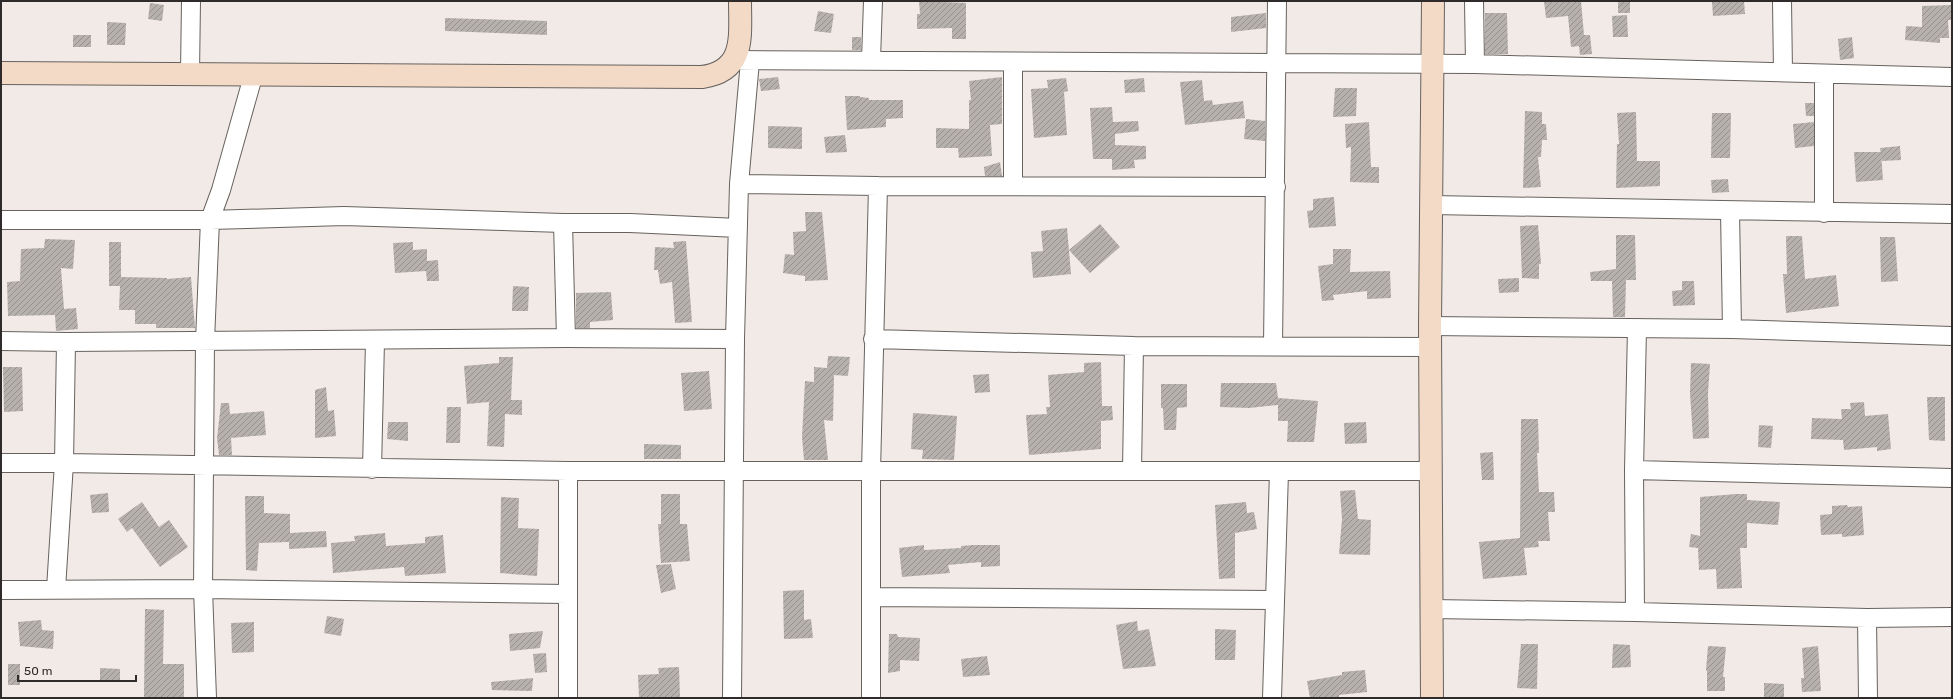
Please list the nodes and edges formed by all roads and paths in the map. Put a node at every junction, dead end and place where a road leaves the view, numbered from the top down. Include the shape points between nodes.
1 (191, 1) edge
2 (740, 1) edge
3 (873, 1) edge
4 (1277, 1) edge
5 (1433, 1) edge
6 (1474, 1) edge
7 (1782, 1) edge
8 (871, 60) junction
9 (742, 61) junction
10 (1013, 63) junction
11 (1277, 64) junction
12 (1434, 64) junction
13 (1474, 64) junction
14 (1783, 72) junction
15 (1, 73) edge
16 (190, 73) junction
17 (254, 73) junction
18 (1824, 74) junction
19 (1952, 77) edge
20 (738, 184) junction
21 (1013, 185) junction
22 (878, 186) junction
23 (1276, 187) junction
24 (1432, 205) junction
25 (1730, 211) junction
26 (1824, 213) junction
27 (1952, 214) edge
28 (1, 220) edge
29 (210, 220) junction
30 (563, 223) junction
31 (738, 228) junction
32 (1637, 328) junction
33 (1732, 329) junction
34 (1952, 336) edge
35 (1430, 337) junction
36 (566, 338) junction
37 (735, 339) junction
38 (873, 340) junction
39 (1, 341) edge
40 (205, 341) junction
41 (375, 341) junction
42 (66, 342) junction
43 (1134, 346) junction
44 (1273, 346) junction
45 (1, 463) edge
46 (64, 463) junction
47 (205, 465) junction
48 (372, 469) junction
49 (735, 470) junction
50 (1634, 470) junction
51 (568, 471) junction
52 (1132, 471) junction
53 (1430, 471) junction
54 (871, 472) junction
55 (1279, 472) junction
56 (1952, 478) edge
57 (56, 589) junction
58 (203, 589) junction
59 (1, 590) edge
60 (568, 594) junction
61 (871, 597) junction
62 (1275, 600) junction
63 (1432, 609) junction
64 (1636, 612) junction
65 (1952, 617) edge
66 (1867, 618) junction
67 (207, 698) edge
68 (568, 698) edge
69 (732, 698) edge
70 (871, 698) edge
71 (1272, 698) edge
72 (1432, 698) edge
73 (1868, 698) edge

1 - 16 street
2 - 9 street
3 - 8 street
4 - 11 street
5 - 12 street
6 - 13 street
7 - 14 street
8 - 9 street
8 - 10 street
9 - 17 street via 715,75 702,77
9 - 20 street
10 - 11 street
10 - 21 street
11 - 12 street
11 - 23 street
12 - 13 street
12 - 24 street
13 - 14 street
14 - 18 street
15 - 16 street
16 - 17 street
17 - 29 street
18 - 19 street
18 - 26 street
20 - 22 street
20 - 31 street
21 - 22 street
21 - 23 street
22 - 38 street
23 - 44 street
24 - 25 street
24 - 35 street
25 - 26 street
25 - 33 street
26 - 27 street
28 - 29 street
29 - 30 street via 344,216
29 - 40 street
30 - 31 street
30 - 36 street
31 - 37 street
32 - 33 street
32 - 35 street
32 - 50 street
33 - 34 street
35 - 44 street
35 - 53 street
36 - 37 street
36 - 41 street
37 - 49 street
38 - 43 street
38 - 54 street
39 - 42 street
40 - 41 street
40 - 42 street
40 - 47 street
41 - 48 street
42 - 46 street
43 - 44 street
43 - 52 street
45 - 46 street
46 - 47 street
46 - 57 street
47 - 48 street
47 - 58 street
48 - 51 street
49 - 51 street
49 - 54 street
49 - 69 street
50 - 56 street
50 - 64 street
51 - 60 street
52 - 54 street
52 - 55 street
53 - 55 street
53 - 63 street
54 - 61 street
55 - 62 street
57 - 58 street
57 - 59 street
58 - 60 street
58 - 67 street
60 - 68 street
61 - 62 street
61 - 70 street
62 - 71 street
63 - 64 street
63 - 72 street
64 - 66 street
65 - 66 street
66 - 73 street

